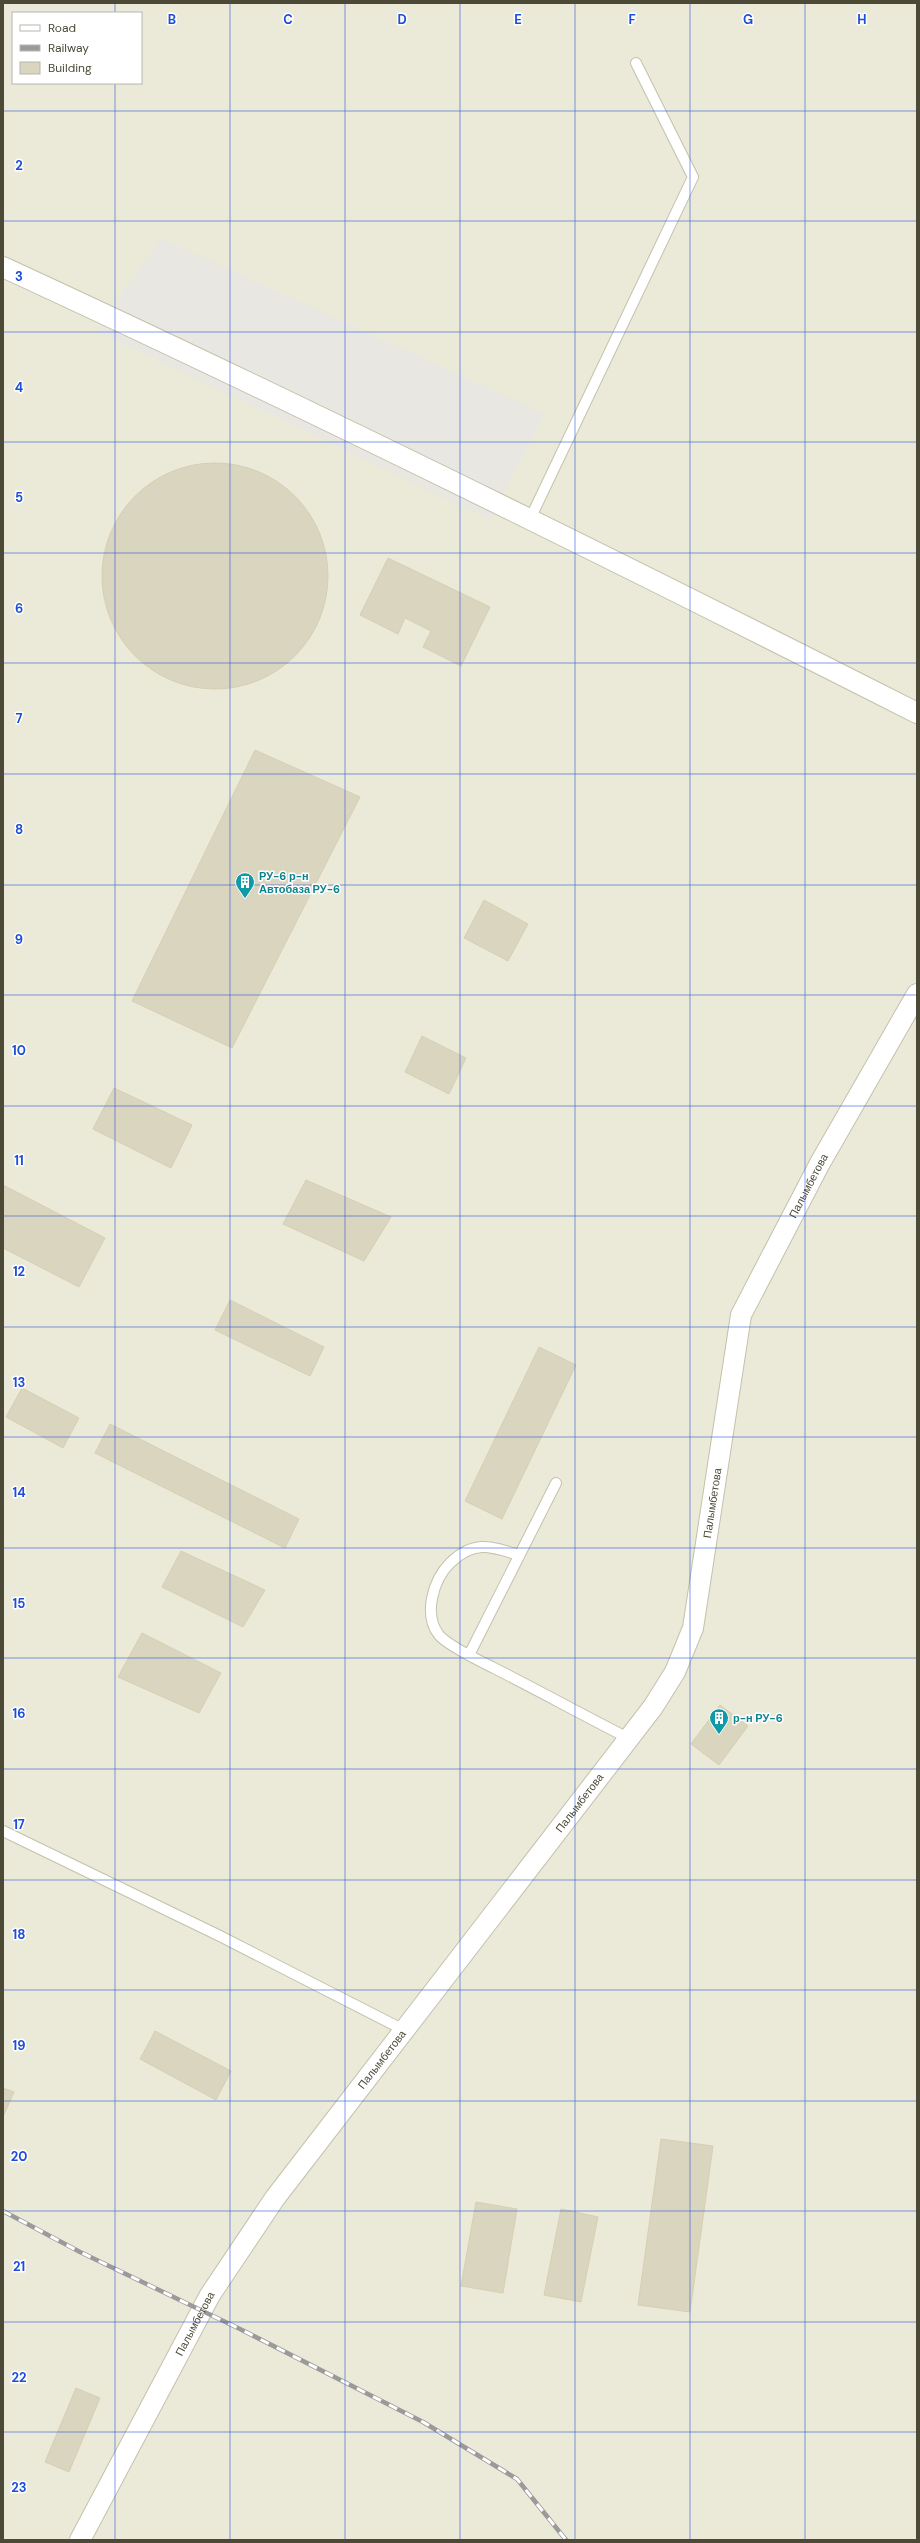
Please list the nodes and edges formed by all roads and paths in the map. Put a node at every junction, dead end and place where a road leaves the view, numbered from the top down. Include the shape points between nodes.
1 (636, 63) dead end
2 (3, 267) edge
3 (530, 519) junction
4 (917, 713) edge
5 (917, 994) edge
6 (556, 1482) dead end
7 (519, 1555) junction
8 (469, 1655) junction
9 (628, 1738) junction
10 (3, 1831) edge
11 (404, 2030) junction
12 (80, 2540) edge

1 - 3 lane via 694,176
2 - 3 street via 168,343
3 - 4 street
5 - 9 street, Палымбетова via 820,1164 741,1315 693,1628 675,1672
6 - 7 lane
7 - 8 lane
7 - 8 lane via 490,1546 474,1547 460,1554 445,1568 431,1603 431,1620 440,1636
8 - 9 lane
9 - 11 street, Палымбетова
10 - 11 lane via 220,1936
11 - 12 street, Палымбетова via 275,2198 210,2295

